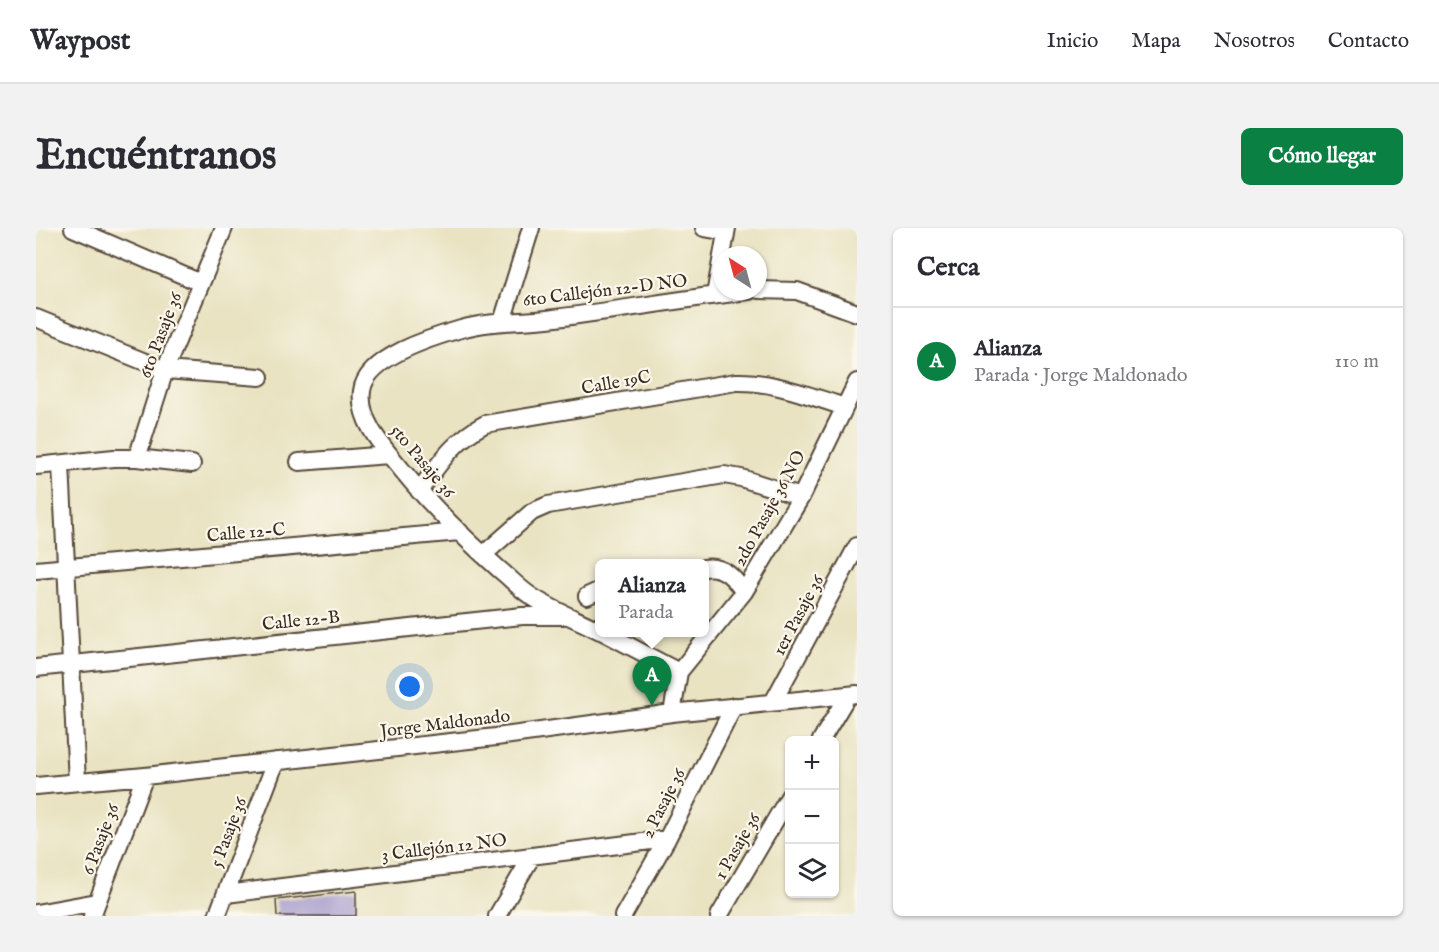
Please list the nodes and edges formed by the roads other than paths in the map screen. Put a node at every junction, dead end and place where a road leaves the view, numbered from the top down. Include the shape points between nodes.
1 (74, 228) edge
2 (224, 228) edge
3 (531, 228) edge
4 (704, 228) edge
5 (726, 230) edge
6 (723, 246) edge
7 (201, 283) junction
8 (767, 290) edge
9 (713, 295) edge
10 (857, 313) edge
11 (36, 318) edge
12 (502, 322) junction
13 (165, 370) junction
14 (260, 376) dead end
15 (857, 382) edge
16 (845, 407) junction
17 (389, 455) junction
18 (137, 458) junction
19 (299, 462) dead end
20 (192, 464) dead end
21 (61, 465) junction
22 (36, 466) edge
23 (419, 491) junction
24 (801, 497) junction
25 (460, 532) junction
26 (857, 546) edge
27 (483, 555) junction
28 (709, 567) edge
29 (66, 568) junction
30 (36, 570) edge
31 (857, 579) edge
32 (838, 580) junction
33 (744, 592) junction
34 (571, 616) junction
35 (595, 629) edge
36 (709, 635) edge
37 (611, 637) edge
38 (707, 637) edge
39 (71, 664) junction
40 (36, 668) edge
41 (679, 672) junction
42 (852, 694) edge
43 (773, 702) junction
44 (735, 706) junction
45 (672, 712) junction
46 (824, 736) edge
47 (276, 761) junction
48 (145, 776) junction
49 (77, 782) junction
50 (36, 786) edge
51 (785, 802) edge
52 (667, 839) junction
53 (532, 856) junction
54 (226, 894) junction
55 (94, 909) edge
56 (36, 913) edge
57 (217, 916) edge
58 (497, 916) edge
59 (623, 916) edge
60 (719, 916) edge

1 - 7 street
2 - 7 street, 6to Pasaje 36
3 - 12 street
4 - 5 street
5 - 6 street
7 - 13 street, 6to Pasaje 36
8 - 10 street via 797,291
9 - 12 street, 6to Callejón 12-D NO
11 - 13 street
12 - 17 street, 5to Pasaje 36 via 464,328 423,342 382,363 368,375 362,390 363,409
13 - 14 street
13 - 18 street, 6to Pasaje 36
15 - 16 street, 2do Pasaje 36 NO
16 - 23 street, Calle 19C via 757,381 485,424 466,434 452,448
16 - 24 street, 2do Pasaje 36 NO
17 - 19 street
17 - 23 street, 5to Pasaje 36
18 - 20 street
18 - 21 street
21 - 22 street
21 - 29 street
23 - 25 street, 5to Pasaje 36
24 - 27 street via 724,475 548,505 532,512
24 - 33 street, 2do Pasaje 36 NO
25 - 27 street, 5to Pasaje 36
25 - 29 street, Calle 12-C
26 - 32 street, 1er Pasaje 36
27 - 34 street, 5to Pasaje 36 via 530,595
28 - 33 street via 726,572
29 - 30 street, Calle 12-C
29 - 39 street
31 - 32 street
32 - 43 street, 1er Pasaje 36
33 - 36 street, 2do Pasaje 36 NO
34 - 35 street, 5to Pasaje 36
34 - 39 street, Calle 12-B via 522,616
37 - 41 street, 5to Pasaje 36
38 - 41 street, 2do Pasaje 36 NO
39 - 40 street, Calle 12-B
39 - 49 street
41 - 45 street
42 - 43 street, Jorge Maldonado
42 - 46 street
43 - 44 street, Jorge Maldonado
44 - 45 street, Jorge Maldonado
44 - 52 street, 2 Pasaje 36
45 - 47 street, Jorge Maldonado via 496,737
47 - 48 street, Jorge Maldonado
47 - 54 street, 5 Pasaje 36
48 - 49 street, Jorge Maldonado
48 - 55 street, 6 Pasaje 36
49 - 50 street, Jorge Maldonado
51 - 60 street, 1 Pasaje 36
52 - 53 street, 3 Callejón 12 NO
52 - 59 street, 2 Pasaje 36
53 - 54 street, 3 Callejón 12 NO
53 - 58 street
54 - 57 street, 5 Pasaje 36
55 - 56 street

